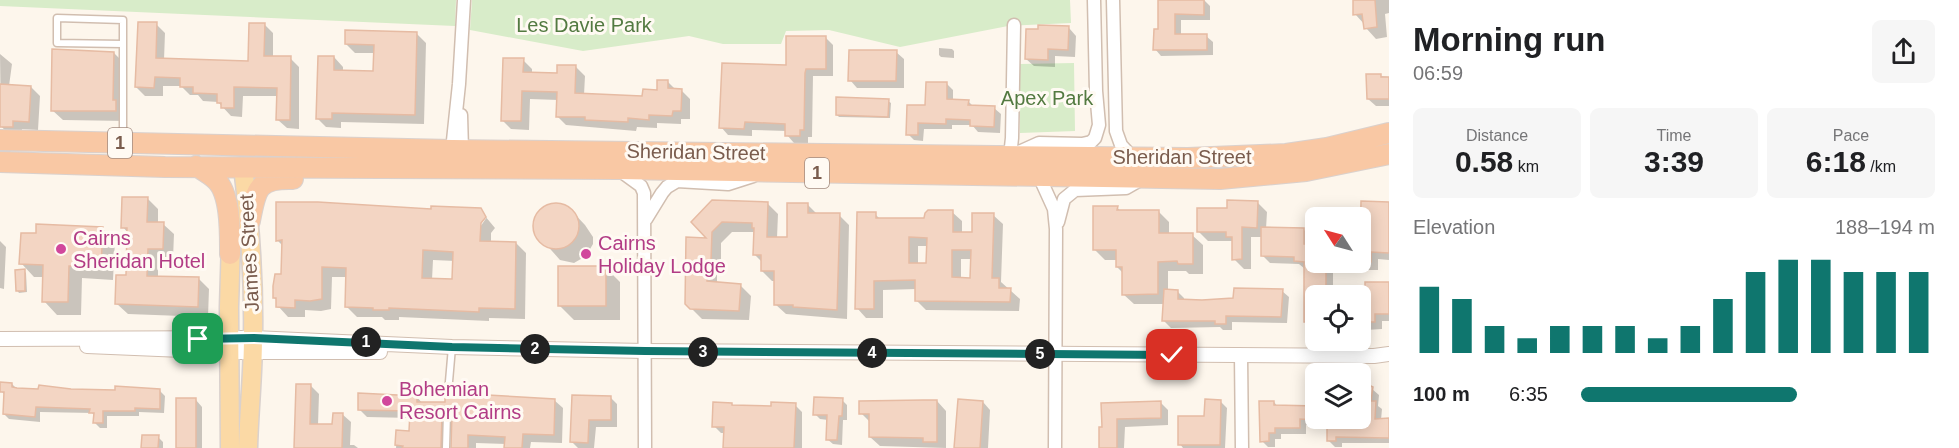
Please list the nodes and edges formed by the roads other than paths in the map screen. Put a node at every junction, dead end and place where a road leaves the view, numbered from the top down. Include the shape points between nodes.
1 (464, 0) edge
2 (1094, 0) edge
3 (1113, 0) edge
4 (1014, 25) dead end
5 (123, 45) junction
6 (1116, 110) junction
7 (1098, 111) junction
8 (1389, 133) edge
9 (0, 140) edge
10 (123, 143) junction
11 (240, 146) junction
12 (1389, 154) edge
13 (1010, 156) junction
14 (1133, 158) junction
15 (455, 159) junction
16 (0, 162) edge
17 (196, 166) junction
18 (240, 167) junction
19 (619, 170) junction
20 (766, 172) junction
21 (1039, 176) junction
22 (1149, 176) junction
23 (646, 219) junction
24 (250, 221) junction
25 (1056, 229) junction
26 (230, 254) junction
27 (0, 339) edge
28 (230, 345) junction
29 (253, 345) junction
30 (449, 346) junction
31 (645, 351) junction
32 (1055, 354) junction
33 (1389, 354) edge
34 (1241, 355) junction
35 (1374, 356) junction
36 (1389, 359) edge
37 (448, 393) dead end
38 (447, 413) dead end
39 (230, 448) edge
40 (248, 448) edge
41 (446, 448) edge
42 (645, 448) edge
43 (1055, 448) edge
44 (1242, 448) edge

1 - 15 street
2 - 7 street
3 - 6 street
4 - 13 street
5 - 5 lane via 57,43 57,18 123,20
5 - 10 lane
6 - 7 street
6 - 14 street via 1118,139
7 - 13 street via 1100,125 1091,142 1039,143
8 - 14 highway, Sheridan Street / 1 via 1286,154
9 - 10 highway, Sheridan Street / 1
10 - 11 highway, Sheridan Street / 1
11 - 15 highway, Sheridan Street / 1
11 - 18 highway
12 - 22 highway, Sheridan Street / 1 via 1272,175 1220,179
13 - 14 highway, Sheridan Street / 1
13 - 15 highway, Sheridan Street / 1
15 - 18 highway, Sheridan Street / 1
15 - 19 highway, Sheridan Street / 1
15 - 24 highway via 434,177 271,180 256,192
16 - 17 highway, Sheridan Street / 1
17 - 18 highway, Sheridan Street / 1
17 - 26 highway via 221,187 230,225
18 - 24 main road, James Street
18 - 26 main road, James Street
19 - 20 highway, Sheridan Street / 1
19 - 23 street via 644,193
20 - 21 highway, Sheridan Street / 1
20 - 23 street via 728,184 677,181 662,193
21 - 22 highway, Sheridan Street / 1
21 - 25 street via 1052,203
22 - 25 street via 1126,188 1075,190 1064,199
23 - 31 street
24 - 29 main road, James Street
25 - 32 street
26 - 28 main road, James Street
27 - 28 street via 113,348
28 - 29 street
28 - 39 main road, James Street
29 - 30 street
29 - 40 main road, James Street
30 - 31 street
30 - 37 lane
31 - 32 street
31 - 42 street
32 - 34 street
32 - 43 street
33 - 35 street
34 - 35 street
34 - 44 street
35 - 36 street
38 - 41 lane

